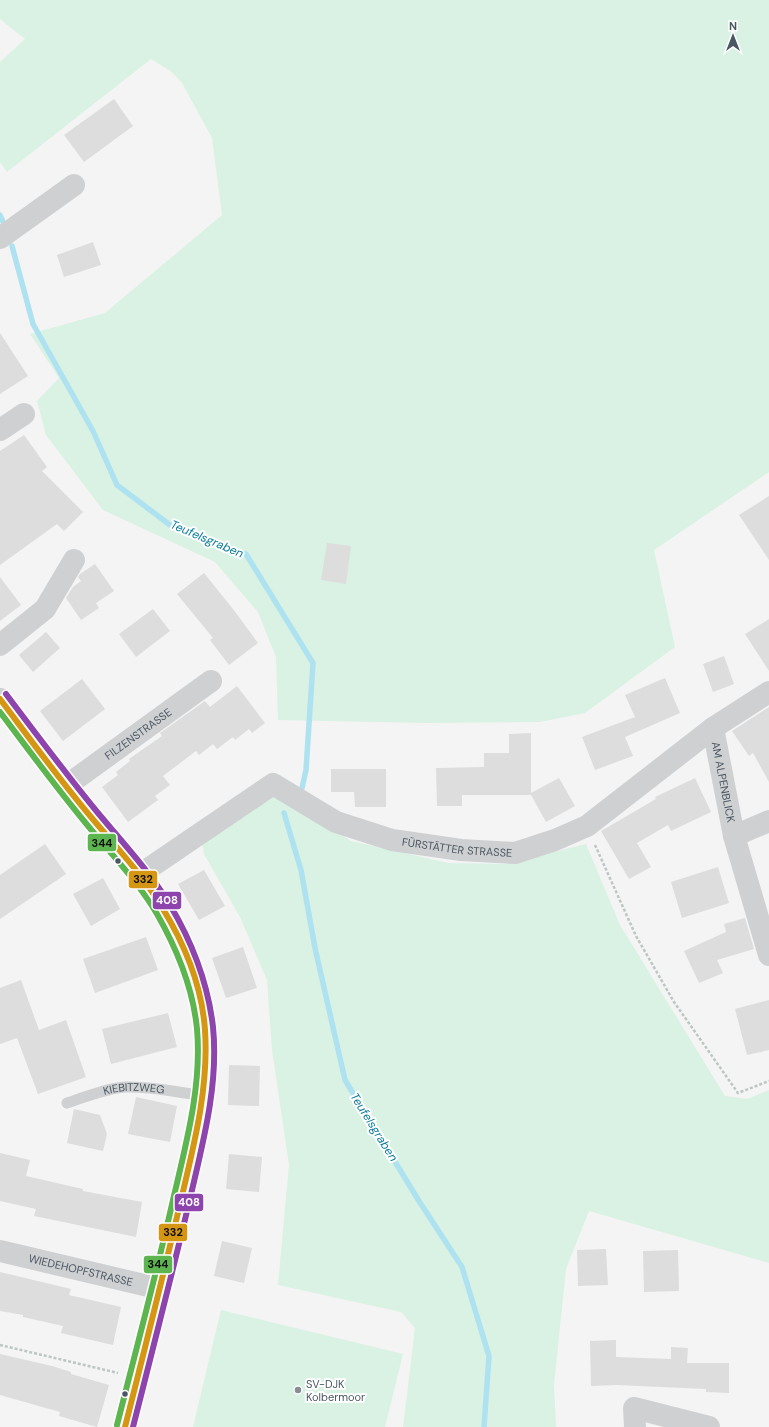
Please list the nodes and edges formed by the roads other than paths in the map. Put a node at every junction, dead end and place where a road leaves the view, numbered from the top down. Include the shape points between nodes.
1 (74, 185) dead end
2 (0, 238) edge
3 (24, 414) dead end
4 (0, 430) edge
5 (74, 560) dead end
6 (0, 645) edge
7 (211, 681) dead end
8 (769, 692) edge
9 (0, 699) edge
10 (713, 728) junction
11 (66, 786) junction
12 (769, 821) edge
13 (734, 836) junction
14 (139, 875) junction
15 (769, 955) edge
16 (203, 1096) junction
17 (67, 1103) dead end
18 (0, 1251) edge
19 (161, 1289) junction
20 (125, 1427) edge
21 (635, 1427) edge
22 (709, 1427) edge

1 - 2 street
3 - 4 street
5 - 6 street via 45,609
7 - 11 street, FILZENSTRASSE
8 - 10 street, FÜRSTÄTTER STRASSE
9 - 11 street
10 - 13 street, AM ALPENBLICK
10 - 14 street, FÜRSTÄTTER STRASSE via 587,826 515,853 461,850 392,840 336,822 273,784
11 - 14 street
12 - 13 street, AM ALPENBLICK
13 - 15 street, AM ALPENBLICK
14 - 16 street via 171,923 190,963 205,1028
16 - 17 lane, KIEBITZWEG via 169,1090 126,1087
16 - 19 street via 199,1125
18 - 19 street, WIEDEHOPFSTRASSE
19 - 20 street
21 - 22 street via 634,1408

